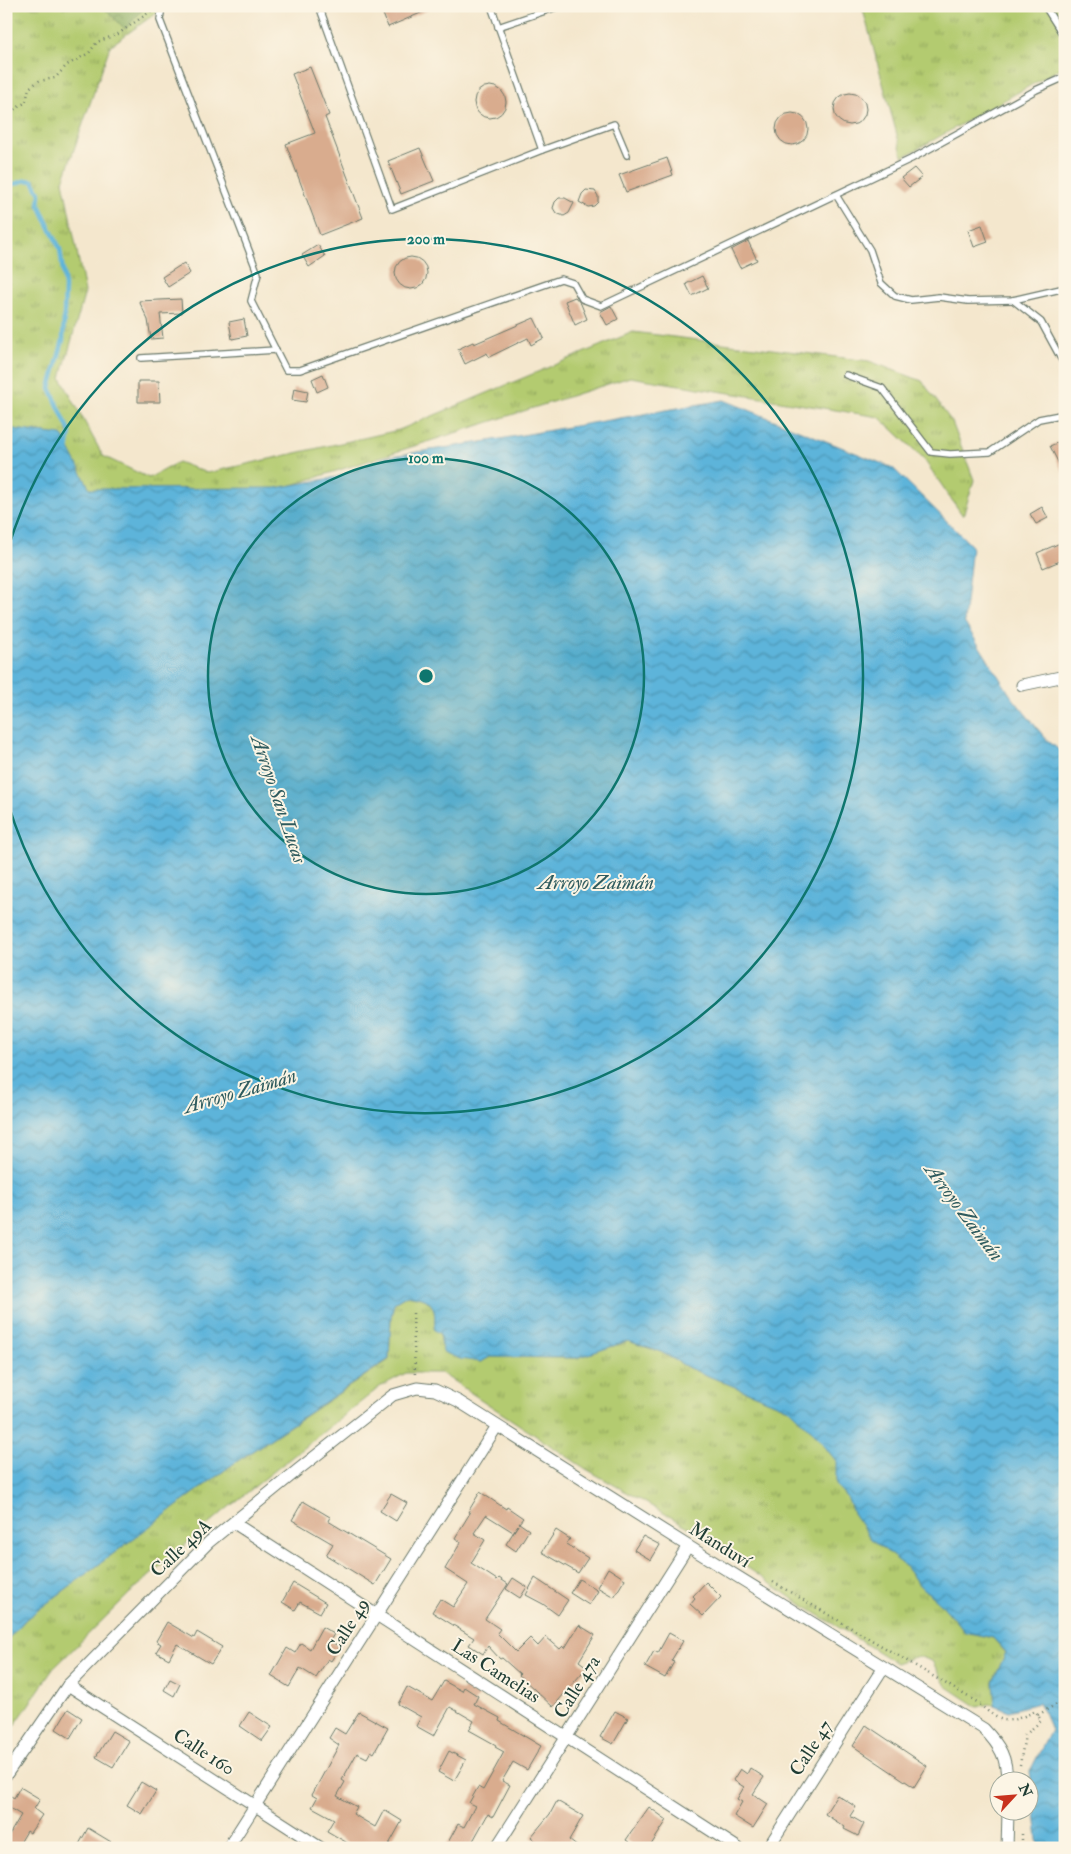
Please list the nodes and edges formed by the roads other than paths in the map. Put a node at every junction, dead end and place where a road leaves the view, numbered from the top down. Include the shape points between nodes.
1 (162, 6) edge
2 (319, 6) edge
3 (490, 6) edge
4 (560, 6) edge
5 (1046, 8) dead end
6 (498, 27) junction
7 (1065, 38) edge
8 (1065, 77) edge
9 (542, 150) junction
10 (627, 155) dead end
11 (836, 196) junction
12 (1065, 288) edge
13 (1013, 300) junction
14 (276, 350) junction
15 (141, 358) dead end
16 (1065, 366) edge
17 (846, 375) dead end
18 (1065, 414) edge
19 (1065, 676) edge
20 (1022, 685) dead end
21 (416, 1383) joint
22 (497, 1426) junction
23 (234, 1523) junction
24 (688, 1546) junction
25 (376, 1615) junction
26 (883, 1668) junction
27 (68, 1685) junction
28 (566, 1737) junction
29 (1007, 1772) edge
30 (6, 1775) edge
31 (255, 1805) junction
32 (1008, 1822) edge
33 (228, 1848) edge
34 (322, 1848) edge
35 (496, 1848) edge
36 (738, 1848) edge
37 (768, 1848) edge
38 (1008, 1848) edge

1 - 14 lane via 160,20 258,274 251,301
2 - 9 lane via 392,209
3 - 6 lane
4 - 6 lane
5 - 7 lane
6 - 9 lane
8 - 11 lane
9 - 10 lane via 614,124
11 - 13 lane via 870,250 881,283 895,296 910,300 939,297 968,301
11 - 14 lane via 601,306 582,299 572,283 561,279 300,370 286,370
12 - 13 lane
13 - 16 lane via 1041,322
14 - 15 lane
17 - 18 lane via 882,388 930,452 990,452 1039,419
19 - 20 street
21 - 22 street, Manduví via 458,1401
21 - 23 street, Calle 49A via 393,1395
22 - 24 street, Manduví
22 - 25 street, Calle 49
23 - 25 street, Las Camelias
23 - 27 street, Calle 49A via 209,1542
24 - 26 street, Manduví
24 - 28 street, Calle 47a
25 - 28 street, Las Camelias
25 - 31 street, Calle 49
26 - 29 street, Manduví via 984,1729 998,1744
26 - 37 street, Calle 47
27 - 30 street, Calle 49A
27 - 31 street, Calle 160
28 - 35 street, Calle 47a
28 - 36 street, Las Camelias
31 - 33 street, Calle 49
31 - 34 street, Calle 160
32 - 38 street

